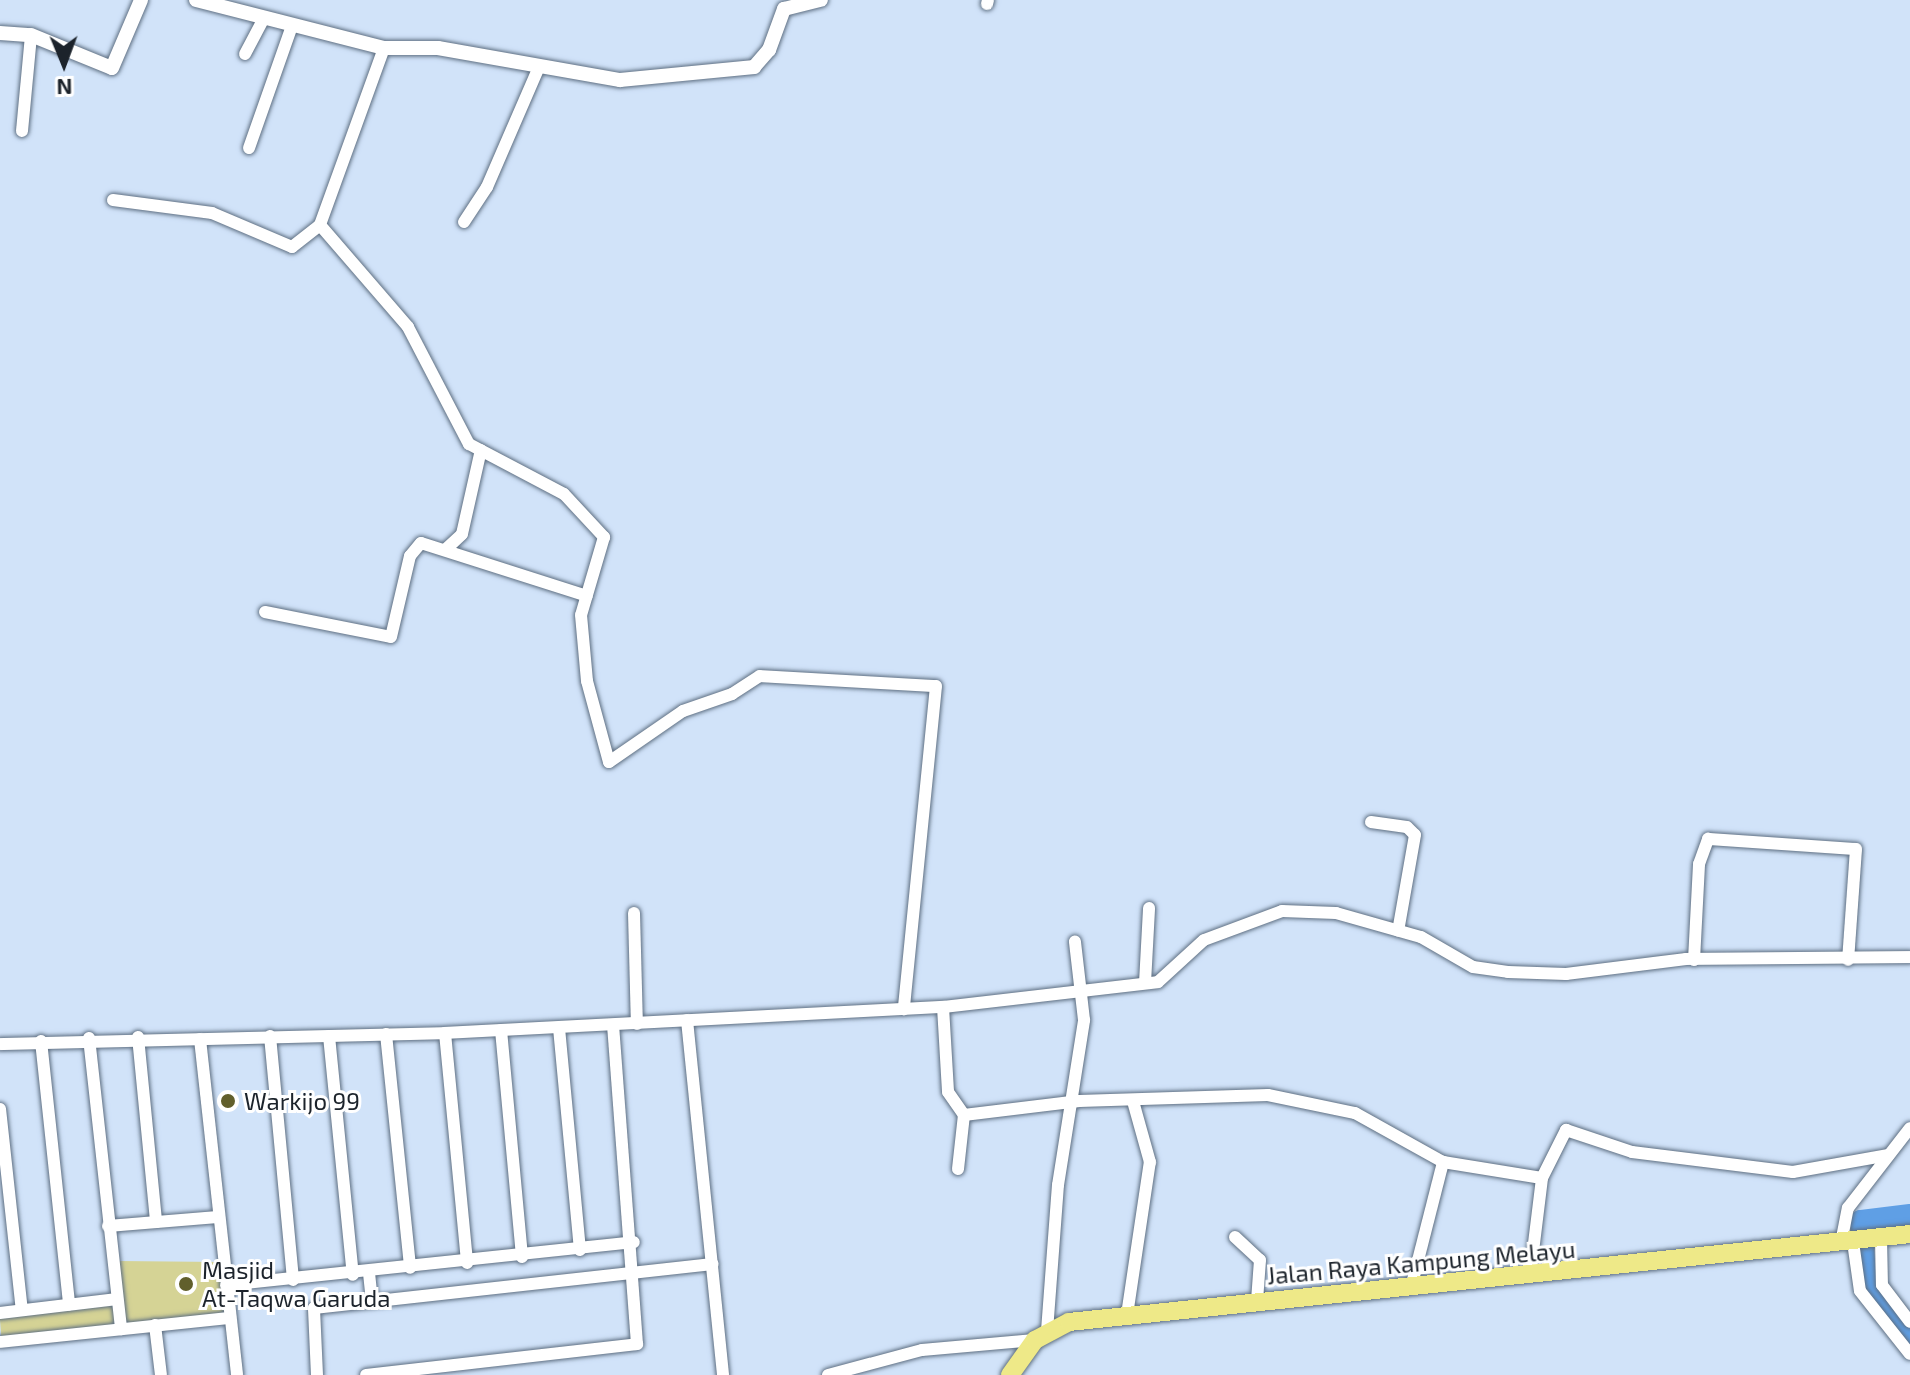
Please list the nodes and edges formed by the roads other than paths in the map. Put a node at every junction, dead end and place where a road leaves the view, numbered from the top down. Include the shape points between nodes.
1 (141, 0) edge
2 (196, 0) edge
3 (821, 0) edge
4 (264, 18) junction
5 (292, 26) junction
6 (0, 33) edge
7 (31, 35) junction
8 (384, 48) junction
9 (245, 54) dead end
10 (538, 69) junction
11 (22, 131) dead end
12 (249, 148) dead end
13 (113, 200) dead end
14 (464, 222) dead end
15 (320, 225) junction
16 (481, 450) junction
17 (445, 550) junction
18 (587, 596) junction
19 (265, 612) dead end
20 (1371, 822) dead end
21 (1149, 908) dead end
22 (634, 913) dead end
23 (1398, 931) junction
24 (1075, 942) dead end
25 (1910, 957) edge
26 (1694, 960) junction
27 (1848, 960) junction
28 (1145, 983) junction
29 (1082, 990) junction
30 (943, 1007) junction
31 (904, 1009) junction
32 (687, 1020) junction
33 (637, 1024) junction
34 (613, 1025) junction
35 (559, 1028) junction
36 (501, 1030) junction
37 (445, 1033) junction
38 (386, 1034) junction
39 (270, 1036) junction
40 (329, 1036) junction
41 (138, 1037) junction
42 (89, 1038) junction
43 (200, 1039) junction
44 (41, 1041) junction
45 (0, 1044) edge
46 (1133, 1101) junction
47 (1071, 1103) junction
48 (0, 1109) edge
49 (964, 1115) junction
50 (1910, 1128) edge
51 (1888, 1155) junction
52 (1443, 1162) junction
53 (958, 1169) dead end
54 (1542, 1178) junction
55 (218, 1217) junction
56 (156, 1222) junction
57 (108, 1226) junction
58 (1910, 1234) edge
59 (1235, 1237) dead end
60 (1862, 1241) junction
61 (634, 1242) junction
62 (580, 1250) junction
63 (522, 1257) junction
64 (467, 1263) junction
65 (713, 1264) junction
66 (410, 1268) junction
67 (635, 1272) junction
68 (369, 1273) junction
69 (353, 1275) junction
70 (1530, 1276) junction
71 (293, 1280) junction
72 (1412, 1284) junction
73 (226, 1285) junction
74 (117, 1299) junction
75 (1257, 1301) junction
76 (372, 1302) junction
77 (69, 1305) junction
78 (22, 1310) junction
79 (0, 1313) edge
80 (1127, 1315) junction
81 (230, 1318) junction
82 (1910, 1322) edge
83 (155, 1325) junction
84 (121, 1329) junction
85 (1041, 1336) junction
86 (0, 1342) edge
87 (1910, 1354) edge
88 (881, 1360) junction
89 (468, 1369) edge
90 (161, 1375) edge
91 (237, 1375) edge
92 (317, 1375) edge
93 (366, 1375) edge
94 (723, 1375) edge
95 (828, 1375) edge
96 (878, 1375) edge
97 (1010, 1375) edge

1 - 7 street via 112,68
2 - 4 street
3 - 10 street via 784,9 765,58 754,67 620,80
4 - 5 street
4 - 9 street
5 - 8 street
5 - 12 street
6 - 7 street
7 - 11 street
8 - 10 street via 438,48
8 - 15 street
10 - 14 street via 487,187
13 - 15 street via 212,213 292,247
15 - 16 street via 408,327 469,444
16 - 17 street via 462,534
16 - 18 street via 564,494 595,523 604,546
17 - 18 street
17 - 19 street via 413,548 391,637
18 - 31 street via 581,615 585,669 609,762 683,711 732,694 760,676 936,686
20 - 23 street via 1407,827 1415,835
21 - 28 street
22 - 33 street
23 - 26 street via 1473,967 1508,972 1566,974
23 - 28 street via 1336,913 1282,911 1204,940 1163,979
24 - 29 street
25 - 27 street
26 - 27 street
26 - 27 street via 1699,864 1708,839 1856,849
28 - 29 street
29 - 30 street
29 - 47 street
30 - 31 street
30 - 49 street via 948,1092
31 - 32 street
32 - 33 street
32 - 65 street
33 - 34 street
34 - 35 street
34 - 61 street
35 - 36 street
35 - 62 street
36 - 37 street
36 - 63 street
37 - 38 street
37 - 64 street
38 - 40 street
38 - 66 street
39 - 40 street
39 - 43 street
39 - 71 street
40 - 69 street
41 - 42 street
41 - 43 street
41 - 56 street
42 - 44 street
42 - 57 street
43 - 55 street
44 - 45 street
44 - 77 street
46 - 47 street
46 - 52 street via 1268,1095 1326,1105 1403,1134
46 - 80 street via 1150,1162
47 - 49 street
47 - 85 street
48 - 78 street
49 - 53 street
50 - 51 street
51 - 54 street via 1793,1172 1632,1152 1566,1130
51 - 60 street via 1848,1208
52 - 54 street
52 - 72 street
54 - 70 street
55 - 56 street
55 - 73 street
56 - 57 street
57 - 74 street
58 - 60 main road, Jalan Raya Kampung Melayu
59 - 75 street via 1260,1260
60 - 70 main road, Jalan Raya Kampung Melayu
60 - 82 street via 1882,1285
60 - 87 street via 1860,1291
61 - 62 street
61 - 67 street
62 - 63 street
63 - 64 street
64 - 66 street
65 - 67 street
65 - 94 street
66 - 68 street
67 - 76 street
67 - 89 street via 633,1347
68 - 69 street
68 - 76 street
69 - 71 street
70 - 72 main road, Jalan Raya Kampung Melayu
71 - 73 street
72 - 75 main road, Jalan Raya Kampung Melayu
73 - 81 street
74 - 77 street
74 - 84 street
75 - 80 main road, Jalan Raya Kampung Melayu
76 - 92 street via 311,1310
77 - 78 street
78 - 79 street
80 - 85 main road, Jalan Raya Kampung Melayu
81 - 83 street
81 - 91 street
83 - 84 street
83 - 90 street
84 - 86 street
85 - 88 street
85 - 97 main road
88 - 95 street
88 - 96 street
89 - 93 street

